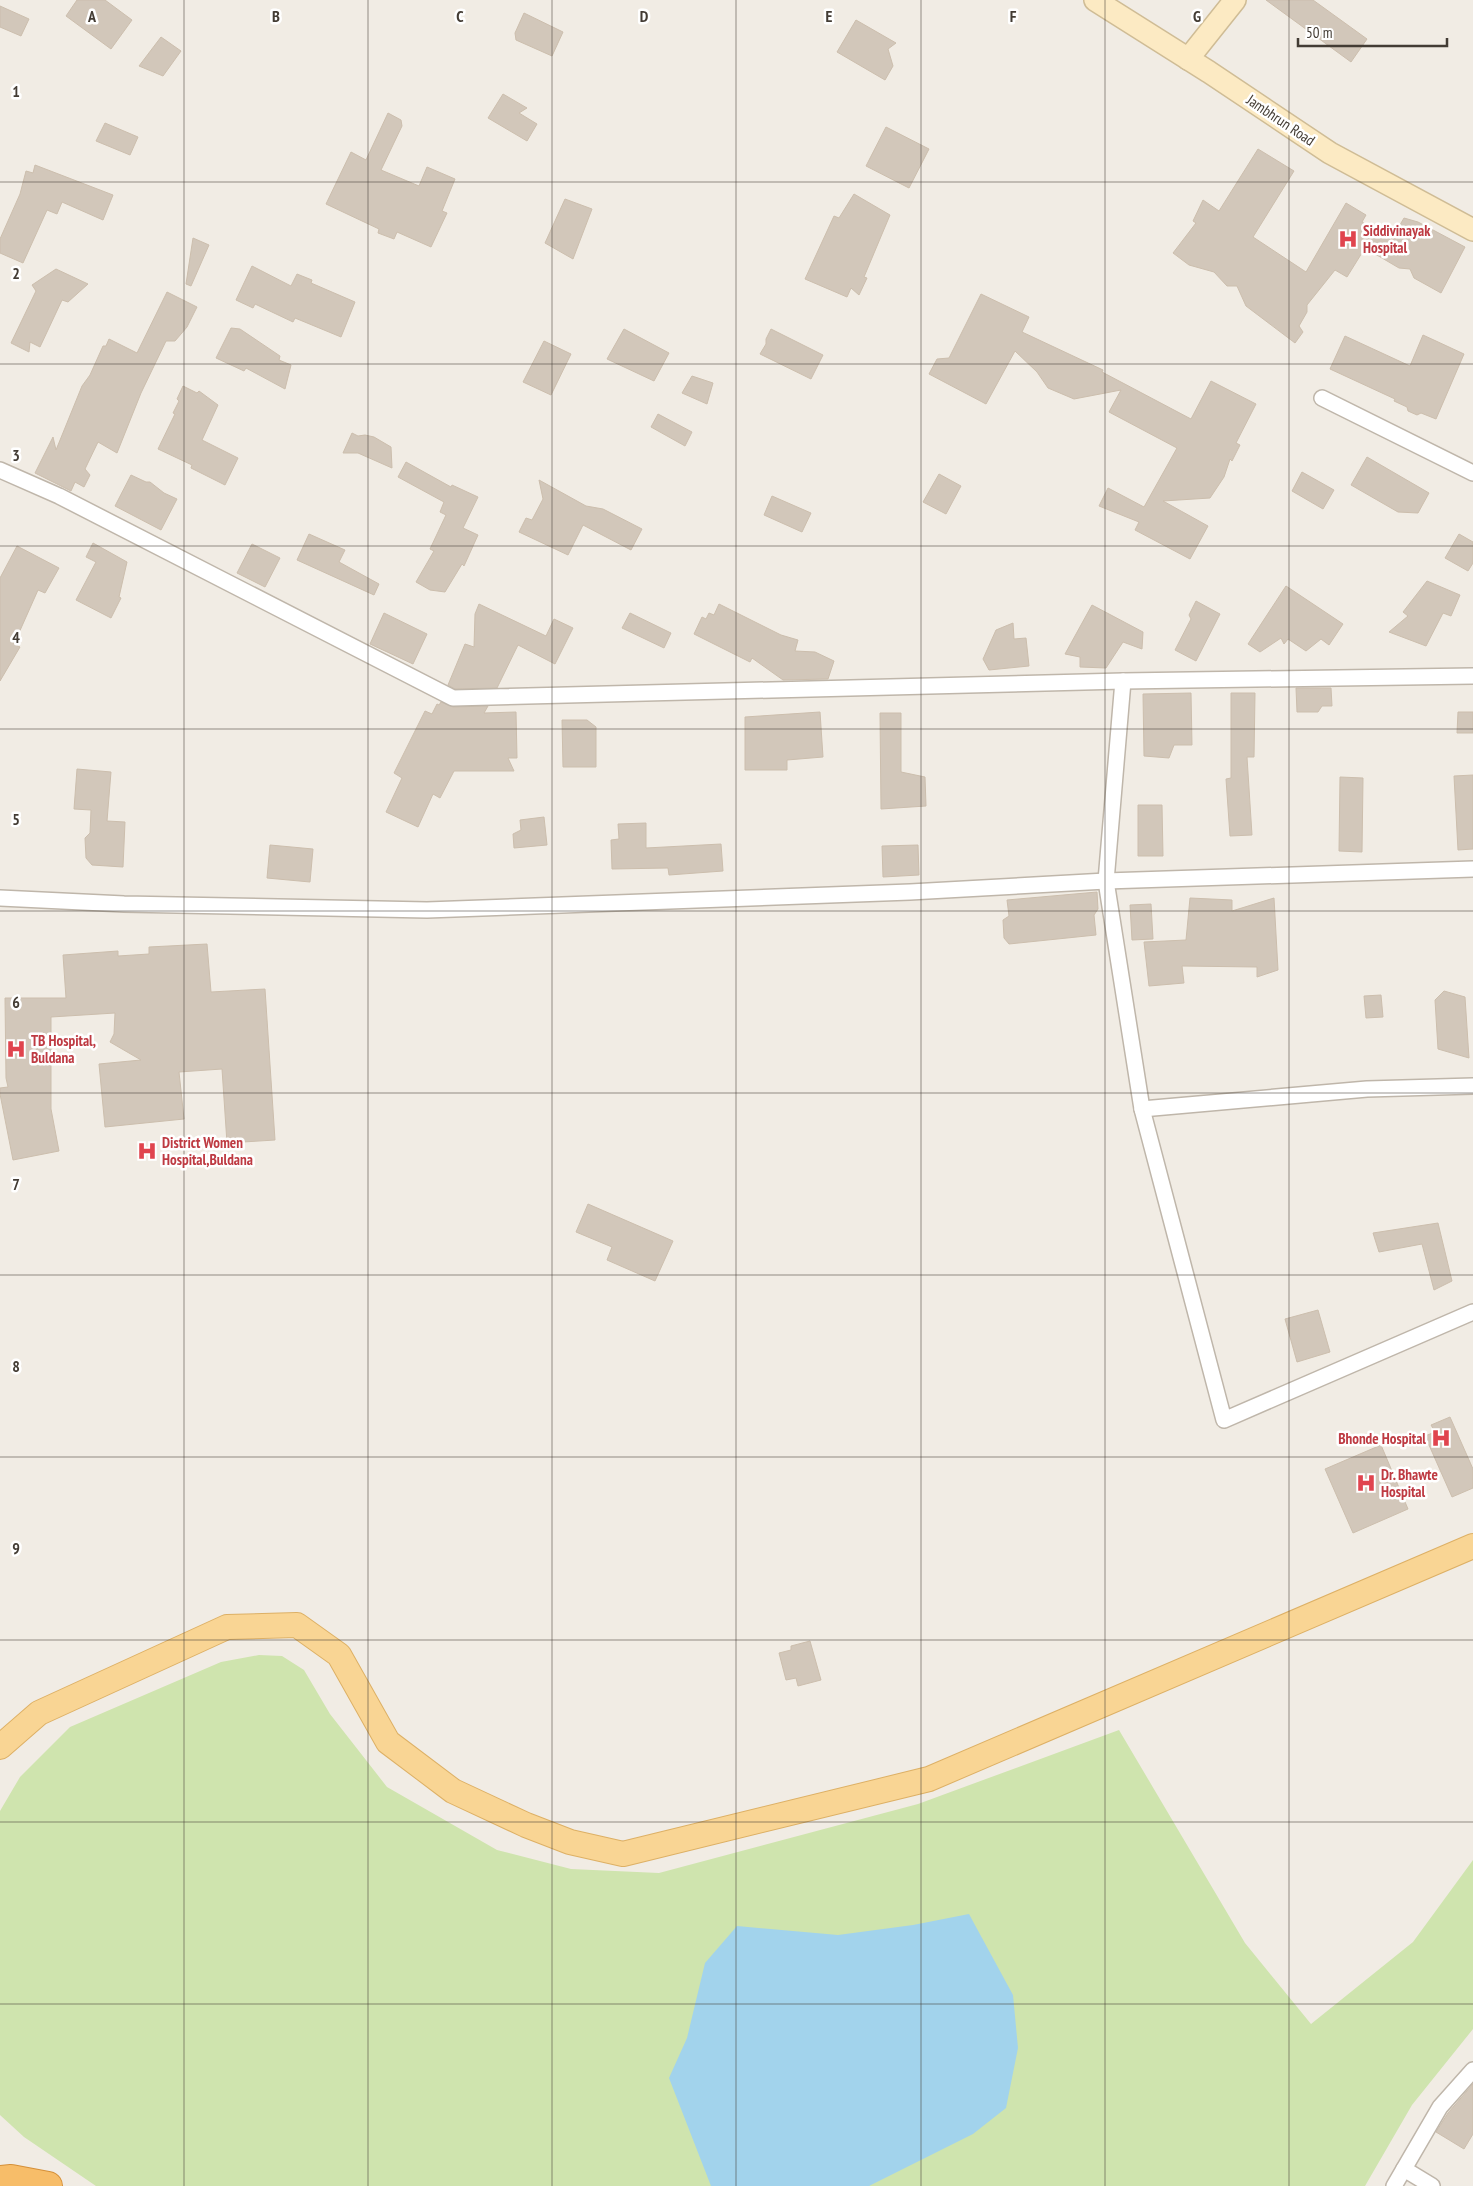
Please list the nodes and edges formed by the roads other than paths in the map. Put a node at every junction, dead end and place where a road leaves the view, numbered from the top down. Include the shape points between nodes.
1 (1095, 0) edge
2 (1235, 0) edge
3 (1188, 59) junction
4 (1473, 230) edge
5 (1322, 398) dead end
6 (0, 470) edge
7 (1473, 473) edge
8 (1473, 676) edge
9 (1123, 681) junction
10 (1473, 869) edge
11 (1106, 880) junction
12 (0, 898) edge
13 (1473, 1086) edge
14 (1142, 1109) junction
15 (1473, 1312) edge
16 (1473, 1546) edge
17 (0, 1747) edge
18 (1473, 2070) edge
19 (1404, 2169) junction
20 (0, 2180) edge
21 (48, 2186) edge
22 (1394, 2186) edge
23 (1432, 2186) edge

1 - 3 street, Jambhrun Road
2 - 3 street
3 - 4 street, Jambhrun Road via 1330,153
5 - 7 street
6 - 9 street via 59,496 453,698
8 - 9 street
9 - 11 street
10 - 11 street
11 - 12 street via 910,892 427,910 124,904
11 - 14 street
13 - 14 street via 1368,1089
14 - 15 street via 1224,1420
16 - 17 main road via 929,1779 623,1854 570,1842 453,1791 388,1742 339,1655 297,1625 227,1627 39,1714
18 - 19 street via 1440,2107
19 - 22 street
19 - 23 street
20 - 21 highway

